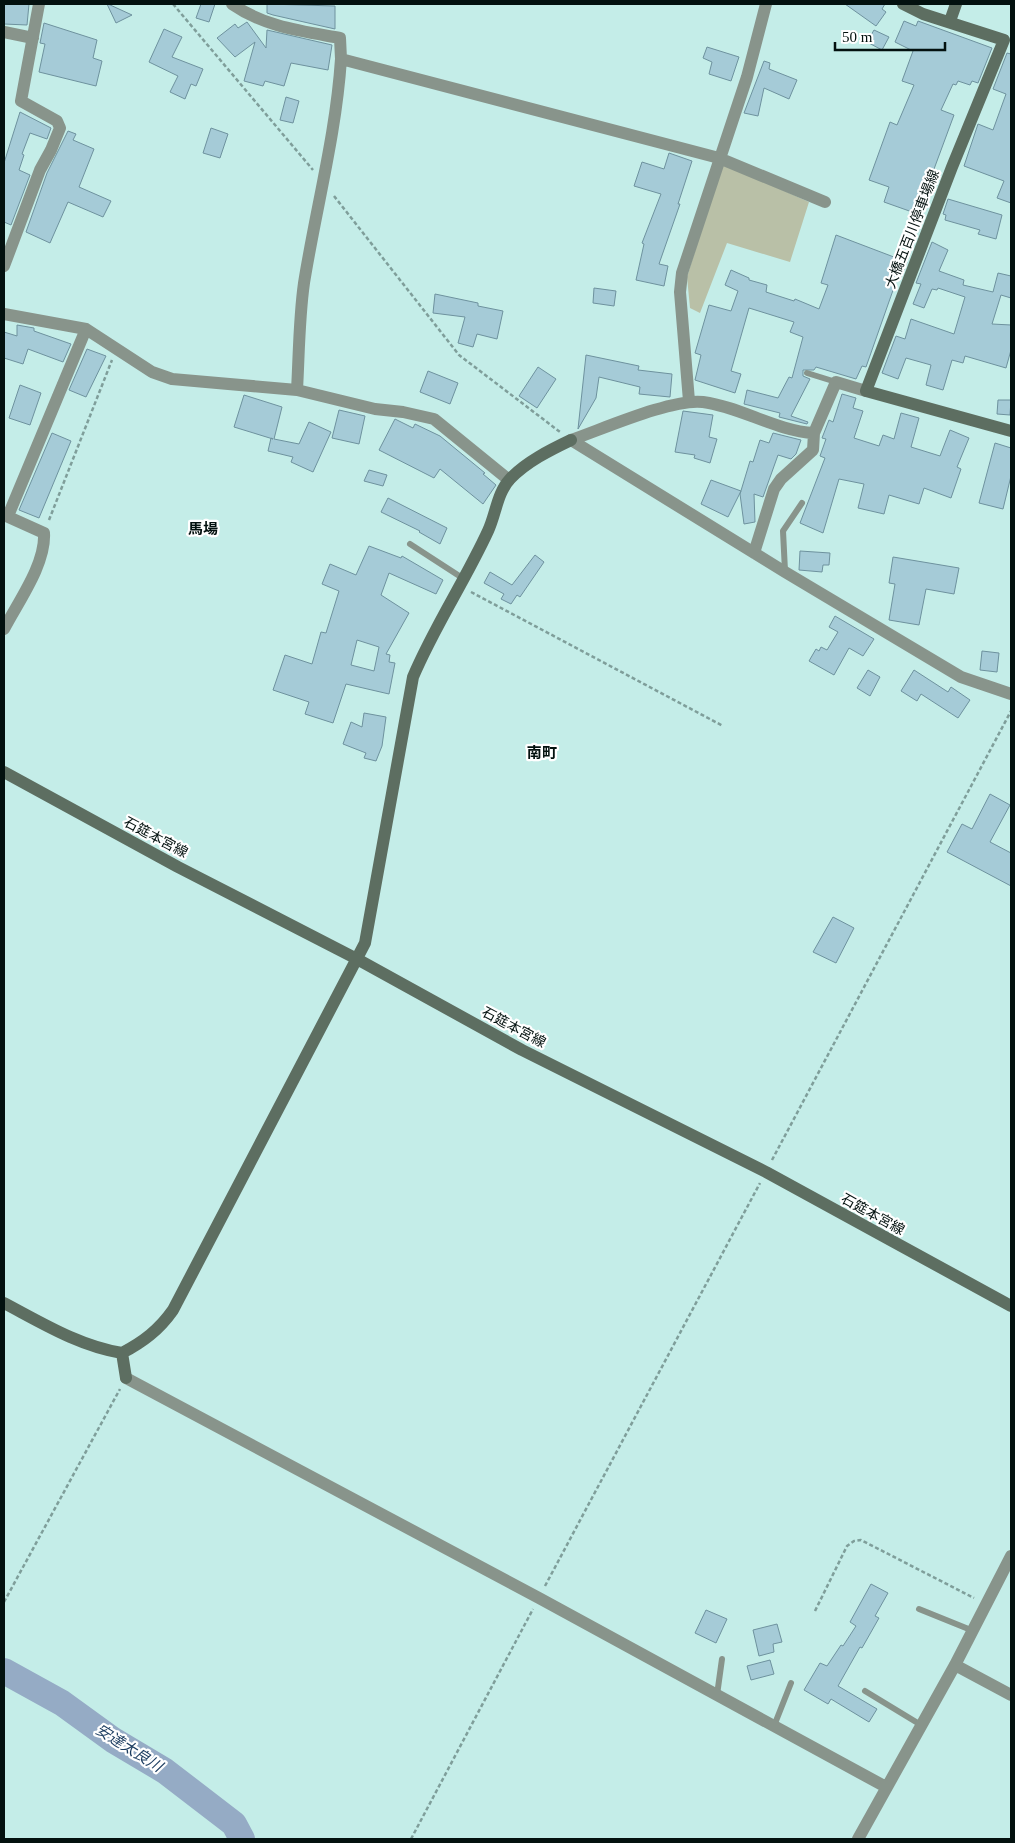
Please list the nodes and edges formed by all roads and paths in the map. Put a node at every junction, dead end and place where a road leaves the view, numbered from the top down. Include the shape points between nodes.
1 (39, 4) edge
2 (173, 4) edge
3 (232, 4) edge
4 (766, 4) edge
5 (903, 4) edge
6 (956, 4) edge
7 (950, 21) junction
8 (4, 32) edge
9 (33, 38) junction
10 (1008, 41) edge
11 (341, 59) junction
12 (719, 158) junction
13 (324, 184) junction
14 (825, 202) dead end
15 (4, 266) edge
16 (4, 314) edge
17 (86, 328) junction
18 (116, 349) junction
19 (807, 373) dead end
20 (836, 382) junction
21 (297, 390) junction
22 (866, 391) junction
23 (690, 401) junction
24 (1011, 431) edge
25 (814, 433) junction
26 (571, 440) junction
27 (509, 480) junction
28 (802, 503) dead end
29 (6, 515) edge
30 (44, 533) junction
31 (410, 544) dead end
32 (754, 553) junction
33 (785, 572) junction
34 (463, 583) junction
35 (4, 629) edge
36 (1011, 694) edge
37 (1011, 711) edge
38 (723, 726) dead end
39 (4, 772) edge
40 (357, 959) junction
41 (766, 1172) junction
42 (4, 1303) edge
43 (1011, 1306) edge
44 (122, 1353) junction
45 (126, 1378) junction
46 (1011, 1556) edge
47 (539, 1598) junction
48 (4, 1602) edge
49 (987, 1604) junction
50 (919, 1609) dead end
51 (815, 1611) dead end
52 (971, 1630) junction
53 (722, 1659) dead end
54 (955, 1665) junction
55 (791, 1683) dead end
56 (865, 1691) dead end
57 (717, 1695) junction
58 (1011, 1695) edge
59 (921, 1725) junction
60 (774, 1726) junction
61 (886, 1787) junction
62 (411, 1839) edge
63 (858, 1839) edge

1 - 9 street
2 - 13 path
3 - 11 street via 277,26 340,38
4 - 12 street via 747,77
5 - 7 main road, 大橋五百川停車場線 via 923,14
6 - 7 main road
7 - 10 main road, 大橋五百川停車場線
8 - 9 street
9 - 15 street via 21,101 58,121 60,128 40,170
10 - 22 main road, 大橋五百川停車場線 via 952,167
11 - 12 street
11 - 13 street via 339,96
12 - 14 street
12 - 23 street via 682,273 680,292
13 - 21 street via 304,285
13 - 26 path via 459,355
16 - 17 street
17 - 18 street
17 - 29 street
18 - 21 street via 152,372 172,379
18 - 30 path
19 - 20 lane
20 - 22 street
20 - 25 street
21 - 27 street via 434,419
22 - 24 main road
23 - 25 street via 741,411 801,432
23 - 26 street
25 - 32 street via 813,450 780,479 774,489
26 - 27 main road via 550,450
26 - 32 street
27 - 34 main road
28 - 33 lane via 783,531
29 - 30 street
30 - 35 street via 44,551
31 - 34 lane
32 - 33 street
33 - 36 street via 962,677
34 - 38 path
34 - 40 main road via 427,645 413,677 365,943
37 - 41 path
39 - 40 main road, 石筵本宮線
40 - 41 main road, 石筵本宮線 via 522,1050
40 - 44 main road via 173,1310 151,1335
41 - 43 main road, 石筵本宮線
41 - 47 path
42 - 44 main road via 72,1338
44 - 45 main road
45 - 47 street
45 - 48 path
46 - 49 street
47 - 57 street
47 - 62 path
49 - 51 path via 861,1540 847,1546
49 - 52 street
50 - 52 lane
52 - 54 street
53 - 57 lane
54 - 58 street
54 - 59 street
55 - 60 lane
56 - 59 lane
57 - 60 street
59 - 61 street
60 - 61 street
61 - 63 street

